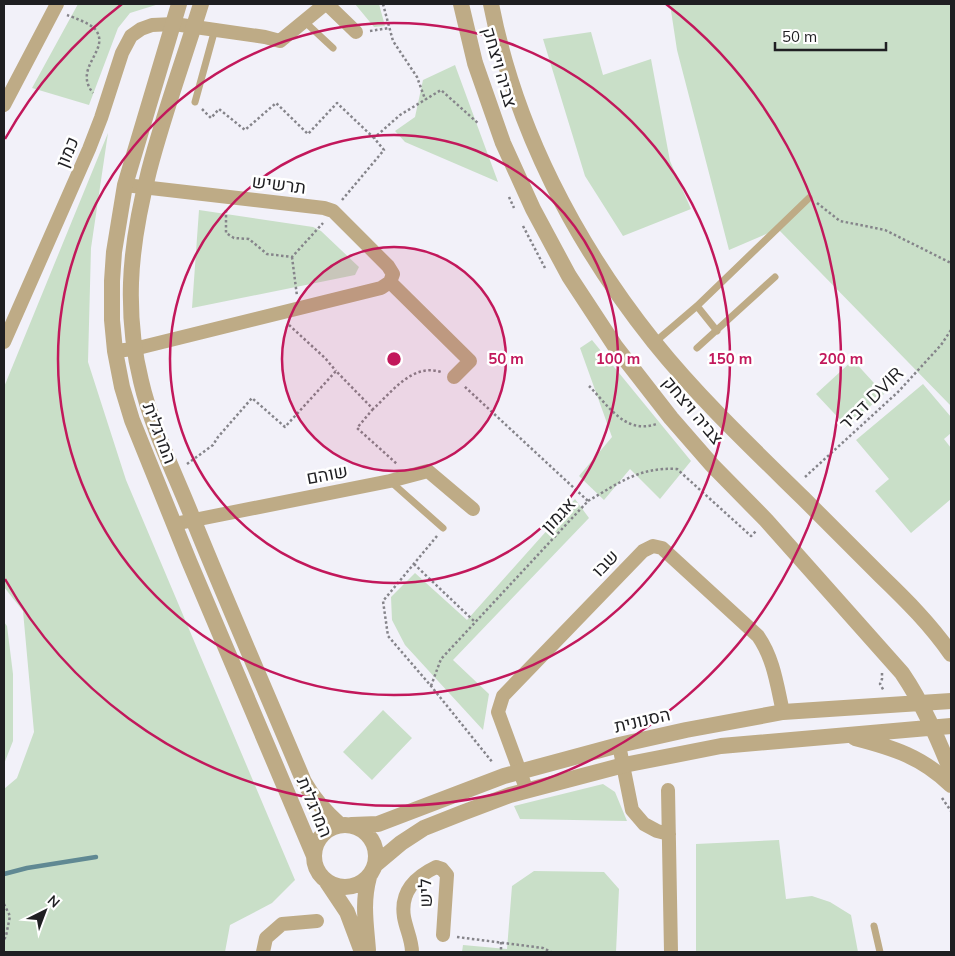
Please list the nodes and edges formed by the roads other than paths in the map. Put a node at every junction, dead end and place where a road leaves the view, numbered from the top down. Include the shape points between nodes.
1 (179, 4) edge
2 (201, 4) edge
3 (326, 4) edge
4 (462, 4) edge
5 (491, 4) edge
6 (56, 6) edge
7 (304, 21) junction
8 (174, 24) junction
9 (194, 26) junction
10 (215, 29) junction
11 (356, 32) road end
12 (333, 48) dead end
13 (195, 102) road end
14 (4, 105) edge
15 (126, 185) junction
16 (145, 187) junction
17 (810, 198) road end
18 (775, 277) dead end
19 (390, 282) junction
20 (697, 306) junction
21 (717, 331) junction
22 (4, 342) edge
23 (655, 342) junction
24 (697, 348) dead end
25 (134, 349) junction
26 (115, 352) junction
27 (454, 377) road end
28 (390, 481) junction
29 (473, 509) dead end
30 (194, 520) junction
31 (174, 524) junction
32 (443, 528) road end
33 (951, 654) edge
34 (951, 701) edge
35 (921, 703) junction
36 (783, 712) junction
37 (951, 726) edge
38 (933, 728) junction
39 (844, 735) junction
40 (619, 745) junction
41 (624, 765) junction
42 (951, 772) edge
43 (511, 774) junction
44 (951, 785) edge
45 (668, 790) dead end
46 (527, 791) junction
47 (346, 825) junction
48 (669, 834) junction
49 (314, 856) junction
50 (373, 870) junction
51 (326, 880) junction
52 (317, 921) dead end
53 (874, 926) dead end
54 (443, 935) road end
55 (263, 952) edge
56 (362, 952) edge
57 (368, 952) edge
58 (412, 952) edge
59 (671, 952) edge
60 (880, 952) edge

1 - 8 street, המרגלית
2 - 9 street, המרגלית
3 - 7 street
3 - 11 street
4 - 35 street, צביה ויצחק via 475,63 503,143 569,276 615,346 671,418 892,660
5 - 23 street, צביה ויצחק via 511,80 530,135 556,192 614,289
6 - 14 street
7 - 10 street, כמון via 280,41
7 - 12 lane
8 - 9 street, כמון
8 - 15 street, המרגלית
8 - 22 street, כמון via 152,25 131,36 122,53 89,149
9 - 10 street, כמון
9 - 16 street, המרגלית
10 - 13 lane
15 - 16 street, תרשיש
15 - 26 street, המרגלית via 112,282
16 - 19 street, תרשיש via 333,211 388,266 393,274
16 - 25 street, המרגלית via 131,282
17 - 20 lane
18 - 21 lane
19 - 25 street via 381,288
19 - 27 street via 470,360
20 - 21 lane
20 - 23 lane
21 - 24 lane
23 - 33 street, צביה ויצחק via 741,437 917,612
25 - 26 street
25 - 30 street, המרגלית via 150,414
26 - 31 street, המרגלית via 132,420
28 - 29 street, שוהם via 428,472
28 - 30 street, שוהם
28 - 32 lane
30 - 31 street, שוהם
30 - 47 street, המרגלית via 304,782 322,809
31 - 49 street, המרגלית
34 - 35 street, הסנונית
35 - 36 street, הסנונית
35 - 38 street, צביה ויצחק
36 - 40 street, הסנונית
36 - 43 street, שבו via 772,661 758,636 662,548 653,546 643,551 503,696 498,712
37 - 38 street
38 - 39 street
38 - 42 street, צביה ויצחק
39 - 41 street via 721,746
39 - 44 street via 913,756
40 - 41 street
40 - 43 street, הסנונית
41 - 46 street
41 - 48 street via 632,810 644,824
43 - 46 street, שבו
43 - 47 street, הסנונית via 391,821
45 - 48 street
46 - 50 street via 424,828 400,843
47 - 49 street via 331,828 318,839
47 - 50 street via 362,829 375,844 377,854
48 - 59 street
49 - 51 street via 315,865
50 - 51 street via 362,883 353,887 343,888
50 - 57 street via 364,894
51 - 56 street via 347,912
52 - 55 street via 282,924 266,938
53 - 60 lane
54 - 58 street, ליש via 447,875 436,867 418,877 405,897 404,916

